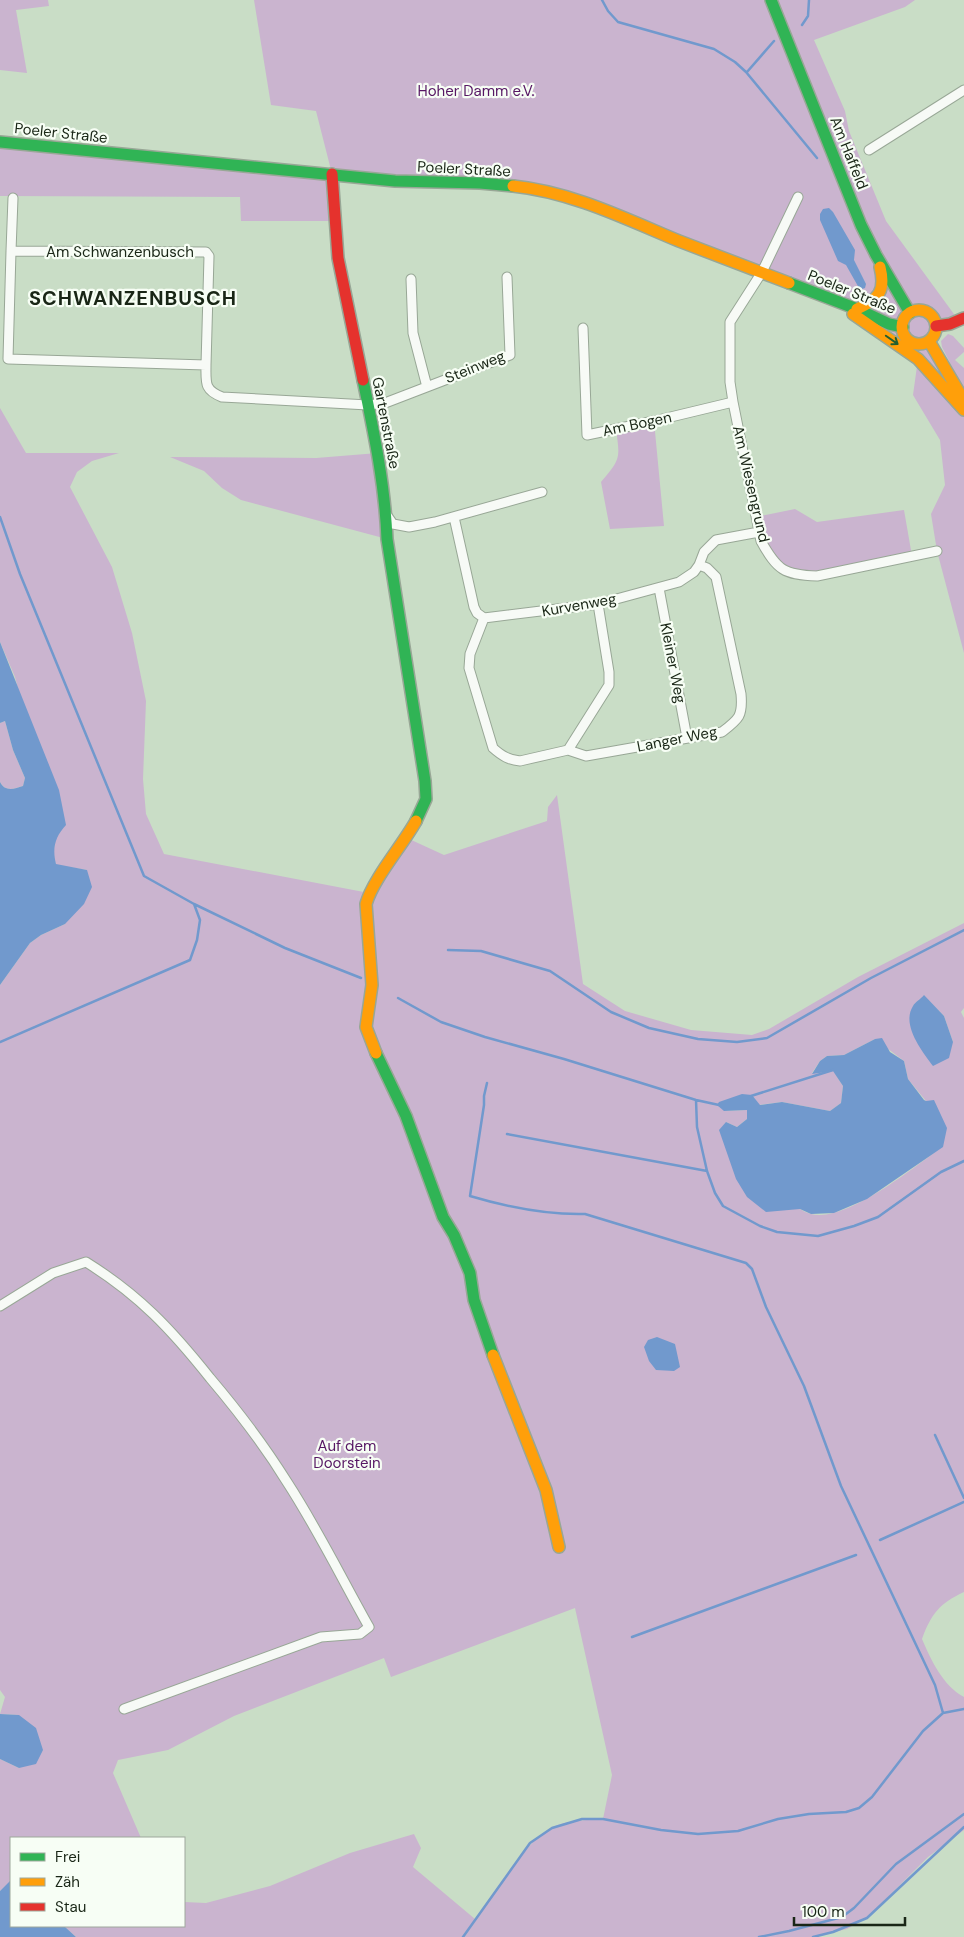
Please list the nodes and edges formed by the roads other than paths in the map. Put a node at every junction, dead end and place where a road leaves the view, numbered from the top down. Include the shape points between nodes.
1 (771, 0) edge
2 (964, 90) edge
3 (0, 142) edge
4 (870, 150) dead end
5 (332, 174) junction
6 (798, 197) dead end
7 (13, 198) dead end
8 (11, 251) junction
9 (876, 255) junction
10 (762, 272) junction
11 (507, 277) dead end
12 (412, 279) dead end
13 (837, 303) junction
14 (857, 309) junction
15 (910, 312) junction
16 (964, 318) edge
17 (936, 326) junction
18 (903, 327) junction
19 (583, 328) dead end
20 (929, 341) junction
21 (206, 365) junction
22 (427, 387) junction
23 (964, 401) edge
24 (733, 402) junction
25 (368, 405) junction
26 (964, 410) edge
27 (542, 492) dead end
28 (386, 514) junction
29 (454, 517) junction
30 (759, 532) junction
31 (937, 551) dead end
32 (699, 565) junction
33 (659, 588) junction
34 (598, 604) junction
35 (484, 618) junction
36 (687, 738) junction
37 (568, 750) junction
38 (0, 1306) edge
39 (559, 1547) dead end
40 (124, 1709) dead end

1 - 9 street, Am Haffeld
2 - 4 street
3 - 5 street, Poeler Straße
5 - 10 street, Poeler Straße via 480,183 557,194
5 - 25 street, Gartenstraße via 338,258
6 - 10 street, Am Wiesengrund
7 - 8 street
8 - 21 street via 8,358
8 - 21 street, Am Schwanzenbusch via 206,252 209,256
9 - 14 street via 884,280 881,293 876,300
9 - 15 street, Am Haffeld
10 - 13 street, Poeler Straße
10 - 24 street, Am Wiesengrund via 730,322
11 - 22 street, Steinweg via 510,355
12 - 22 street via 413,333
13 - 14 street, Poeler Straße
13 -> 26 street via 918,359
14 - 18 street, Poeler Straße
15 - 17 street via 928,312
15 - 18 street
16 - 17 street
17 - 20 street
18 - 20 street via 909,340 920,344
19 - 24 street, Am Bogen via 587,434
20 - 23 street
21 - 25 street, Am Schwanzenbusch via 206,385 211,393 222,397
22 - 25 street, Steinweg via 385,403
24 - 30 street, Am Wiesengrund
25 - 28 street, Gartenstraße
27 - 29 street
28 - 29 street via 393,524 409,526
28 - 39 street, Gartenstraße via 426,799 420,816 369,893 366,904 372,985 366,1026 406,1116 443,1217 470,1273 474,1300 490,1347 546,1490
29 - 35 street via 474,607
30 - 31 street, Am Wiesengrund via 769,556 781,570 798,576 817,576
30 - 32 street, Kurvenweg via 716,540 704,552
32 - 33 street, Kurvenweg via 679,582
32 - 36 street, Langer Weg via 716,576 742,708 739,718 722,732
33 - 34 street, Kurvenweg
33 - 36 street, Kleiner Weg
34 - 35 street, Kurvenweg
34 - 37 street via 609,685
35 - 37 street, Langer Weg via 470,654 470,668 493,748 502,756 520,761
36 - 37 street, Langer Weg via 586,756
38 - 40 street via 53,1273 86,1262 145,1304 180,1339 257,1437 288,1483 369,1627 360,1634 321,1637

